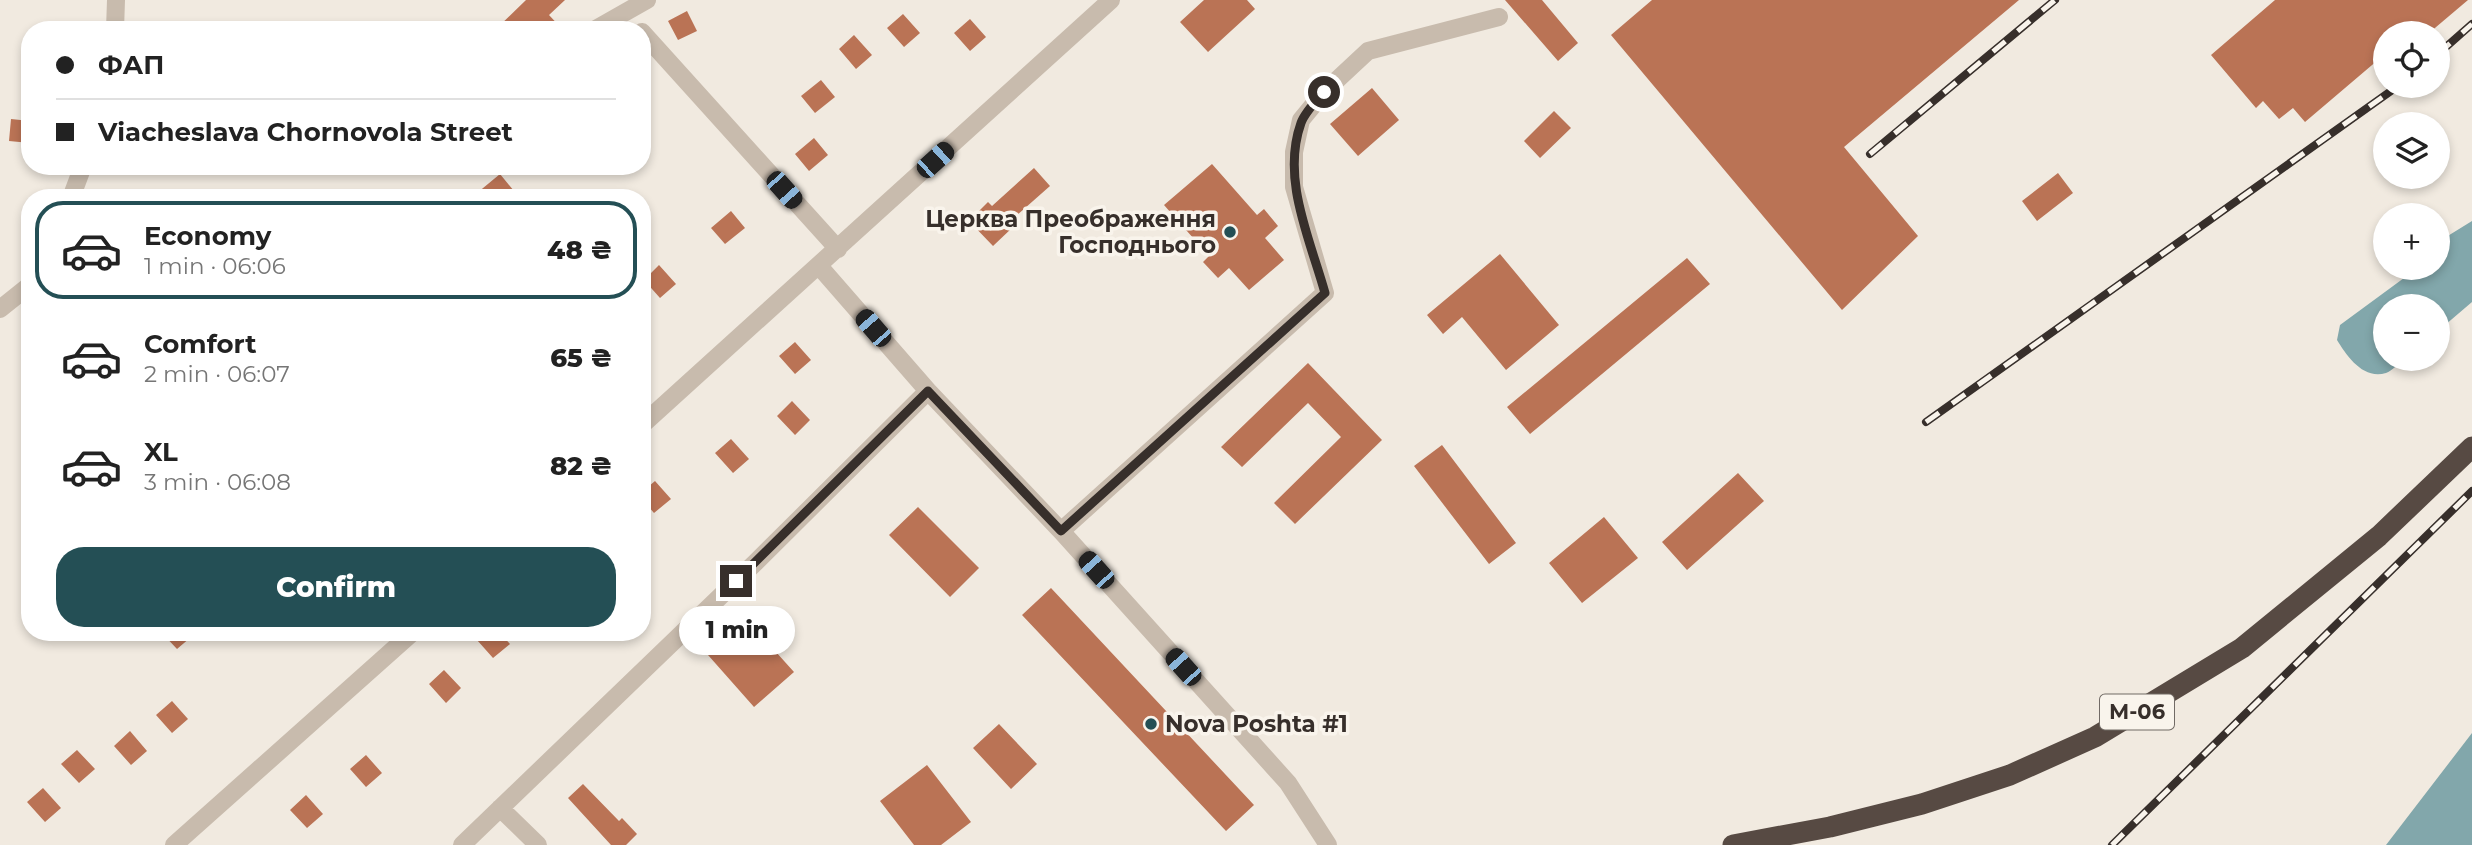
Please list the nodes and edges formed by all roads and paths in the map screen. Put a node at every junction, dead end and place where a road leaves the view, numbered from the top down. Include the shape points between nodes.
1 (116, 0) edge
2 (648, 0) edge
3 (1111, 0) edge
4 (618, 6) edge
5 (1499, 17) dead end
6 (115, 21) edge
7 (602, 21) edge
8 (632, 21) edge
9 (651, 42) edge
10 (838, 249) junction
11 (819, 266) junction
12 (21, 292) edge
13 (0, 309) edge
14 (928, 391) junction
15 (651, 417) edge
16 (2472, 447) edge
17 (1061, 531) junction
18 (395, 641) edge
19 (500, 808) junction
20 (174, 845) edge
21 (462, 845) edge
22 (538, 845) edge
23 (1328, 845) edge
24 (1733, 845) edge

1 - 6 street
2 - 4 street
3 - 10 street
4 - 7 street
4 - 8 street
5 - 17 street via 1368,51 1324,92 1301,120 1294,152 1294,187 1325,293
9 - 10 street
10 - 11 street
11 - 14 street
11 - 15 street
12 - 13 street
14 - 17 street
14 - 19 street
16 - 24 highway, М-06 via 2379,536 2242,648 2095,737 2010,775 1922,804
17 - 23 street via 1288,783
18 - 20 street
19 - 21 street
19 - 22 street

